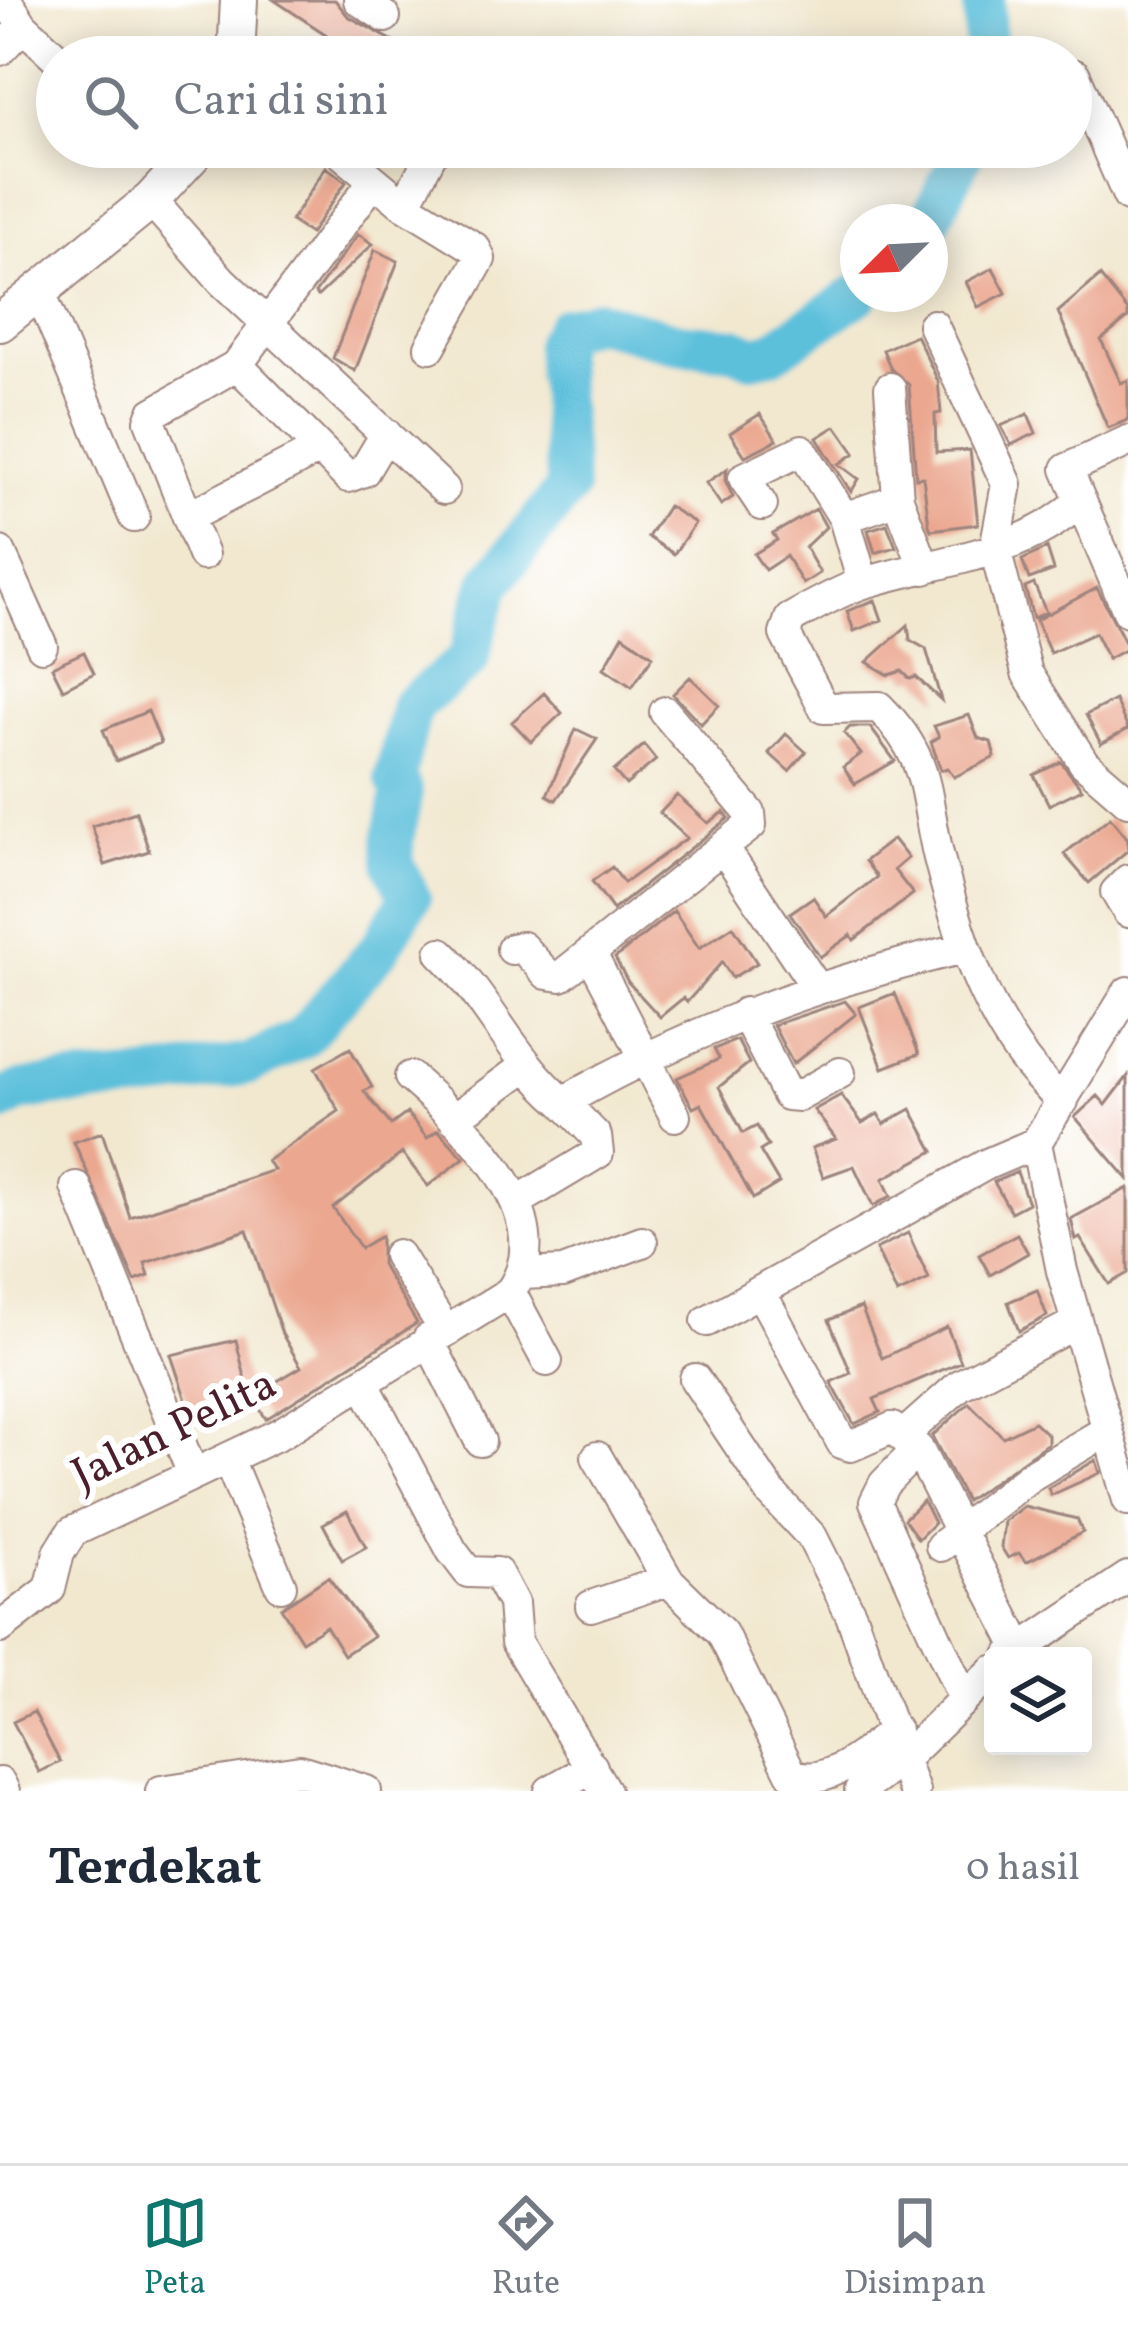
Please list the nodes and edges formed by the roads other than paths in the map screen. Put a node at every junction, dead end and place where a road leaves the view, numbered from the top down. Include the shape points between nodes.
1 (239, 0) edge
2 (14, 13) edge
3 (36, 36) edge
4 (237, 36) edge
5 (0, 50) edge
6 (1092, 114) edge
7 (172, 168) edge
8 (358, 168) edge
9 (424, 168) edge
10 (374, 182) junction
11 (1128, 196) edge
12 (151, 200) junction
13 (405, 205) junction
14 (40, 293) junction
15 (266, 320) junction
16 (0, 323) edge
17 (933, 326) dead end
18 (430, 347) dead end
19 (237, 365) junction
20 (890, 388) dead end
21 (386, 434) junction
22 (1128, 441) edge
23 (320, 449) junction
24 (444, 488) dead end
25 (898, 500) junction
26 (1078, 503) junction
27 (762, 505) dead end
28 (134, 517) dead end
29 (188, 518) junction
30 (844, 518) junction
31 (995, 548) junction
32 (0, 552) edge
33 (203, 556) dead end
34 (925, 569) junction
35 (863, 583) junction
36 (1128, 611) edge
37 (41, 646) dead end
38 (665, 712) dead end
39 (1128, 801) edge
40 (724, 849) junction
41 (1128, 880) edge
42 (1128, 912) edge
43 (965, 948) junction
44 (512, 949) dead end
45 (441, 953) dead end
46 (592, 956) junction
47 (815, 985) junction
48 (1128, 992) edge
49 (745, 1013) junction
50 (644, 1055) junction
51 (527, 1065) junction
52 (840, 1073) dead end
53 (410, 1077) dead end
54 (1063, 1101) junction
55 (562, 1102) junction
56 (675, 1116) dead end
57 (454, 1119) junction
58 (1036, 1143) junction
59 (76, 1186) dead end
60 (518, 1201) junction
61 (642, 1242) dead end
62 (398, 1255) dead end
63 (517, 1283) junction
64 (761, 1293) junction
65 (707, 1321) dead end
66 (1076, 1323) junction
67 (436, 1334) junction
68 (547, 1361) dead end
69 (695, 1379) dead end
70 (365, 1386) junction
71 (1106, 1431) junction
72 (480, 1441) dead end
73 (911, 1442) junction
74 (597, 1457) dead end
75 (228, 1459) junction
76 (193, 1474) junction
77 (1128, 1500) edge
78 (951, 1539) junction
79 (1128, 1577) edge
80 (668, 1580) junction
81 (281, 1586) dead end
82 (590, 1606) dead end
83 (0, 1628) edge
84 (1011, 1647) edge
85 (1022, 1647) edge
86 (984, 1679) edge
87 (963, 1697) junction
88 (901, 1743) junction
89 (599, 1779) edge
90 (0, 1783) edge
91 (4, 1791) edge
92 (161, 1791) edge
93 (366, 1791) edge
94 (550, 1791) edge
95 (860, 1791) edge
96 (914, 1791) edge

1 - 4 street
2 - 3 street
2 - 5 street
6 - 11 street
7 - 12 street
8 - 10 street
9 - 13 street
10 - 13 street
10 - 15 street
12 - 14 street
12 - 15 street
13 - 18 street via 475,248 480,259
14 - 16 street
14 - 28 street
15 - 19 street
15 - 21 street
17 - 31 street via 1007,484
19 - 23 street
19 - 29 street via 150,421
20 - 25 street
21 - 23 street via 354,478
21 - 24 street
22 - 26 street via 1069,466
23 - 29 street
25 - 30 street
25 - 34 street
26 - 31 street
26 - 36 street
27 - 30 street via 744,478 801,450
29 - 33 street
30 - 35 street
31 - 34 street
31 - 39 street via 1027,673 1084,763
32 - 37 street
34 - 35 street
35 - 43 street via 790,619 785,634 824,708 878,707 904,736 933,804
38 - 40 street via 752,817
40 - 46 street
40 - 47 street
41 - 42 street via 1116,892
43 - 47 street
43 - 54 street via 1021,1060
44 - 46 street via 522,947 554,978
45 - 51 street via 477,987
46 - 50 street
47 - 49 street
48 - 54 street
49 - 50 street
49 - 52 street via 787,1095
50 - 55 street
50 - 56 street
51 - 55 street
51 - 57 street
53 - 57 street
54 - 58 street
55 - 60 street via 596,1136 598,1153
57 - 60 street
58 - 64 street
58 - 66 street
59 - 76 street
60 - 63 street via 529,1248
61 - 63 street
62 - 67 street
63 - 67 street, Jalan Pelita
63 - 68 street
64 - 65 street
64 - 73 street via 842,1443 892,1428
66 - 71 street
66 - 73 street via 960,1384
67 - 70 street, Jalan Pelita
67 - 72 street
69 - 88 street via 771,1493 812,1537
70 - 75 street, Jalan Pelita
70 - 89 street via 452,1551 468,1571 496,1573 513,1603 516,1642
71 - 77 street
71 - 78 street via 1030,1476
73 - 78 street
73 - 87 street via 875,1502
74 - 80 street
75 - 76 street, Jalan Pelita
75 - 81 street
76 - 83 street, Jalan Pelita via 72,1532 50,1589
78 - 84 street
79 - 85 street
80 - 82 street
80 - 88 street via 722,1633 791,1773 804,1783 822,1783
86 - 87 street
87 - 88 street
88 - 95 street
88 - 96 street
89 - 94 street
90 - 91 street
92 - 93 street via 300,1770

